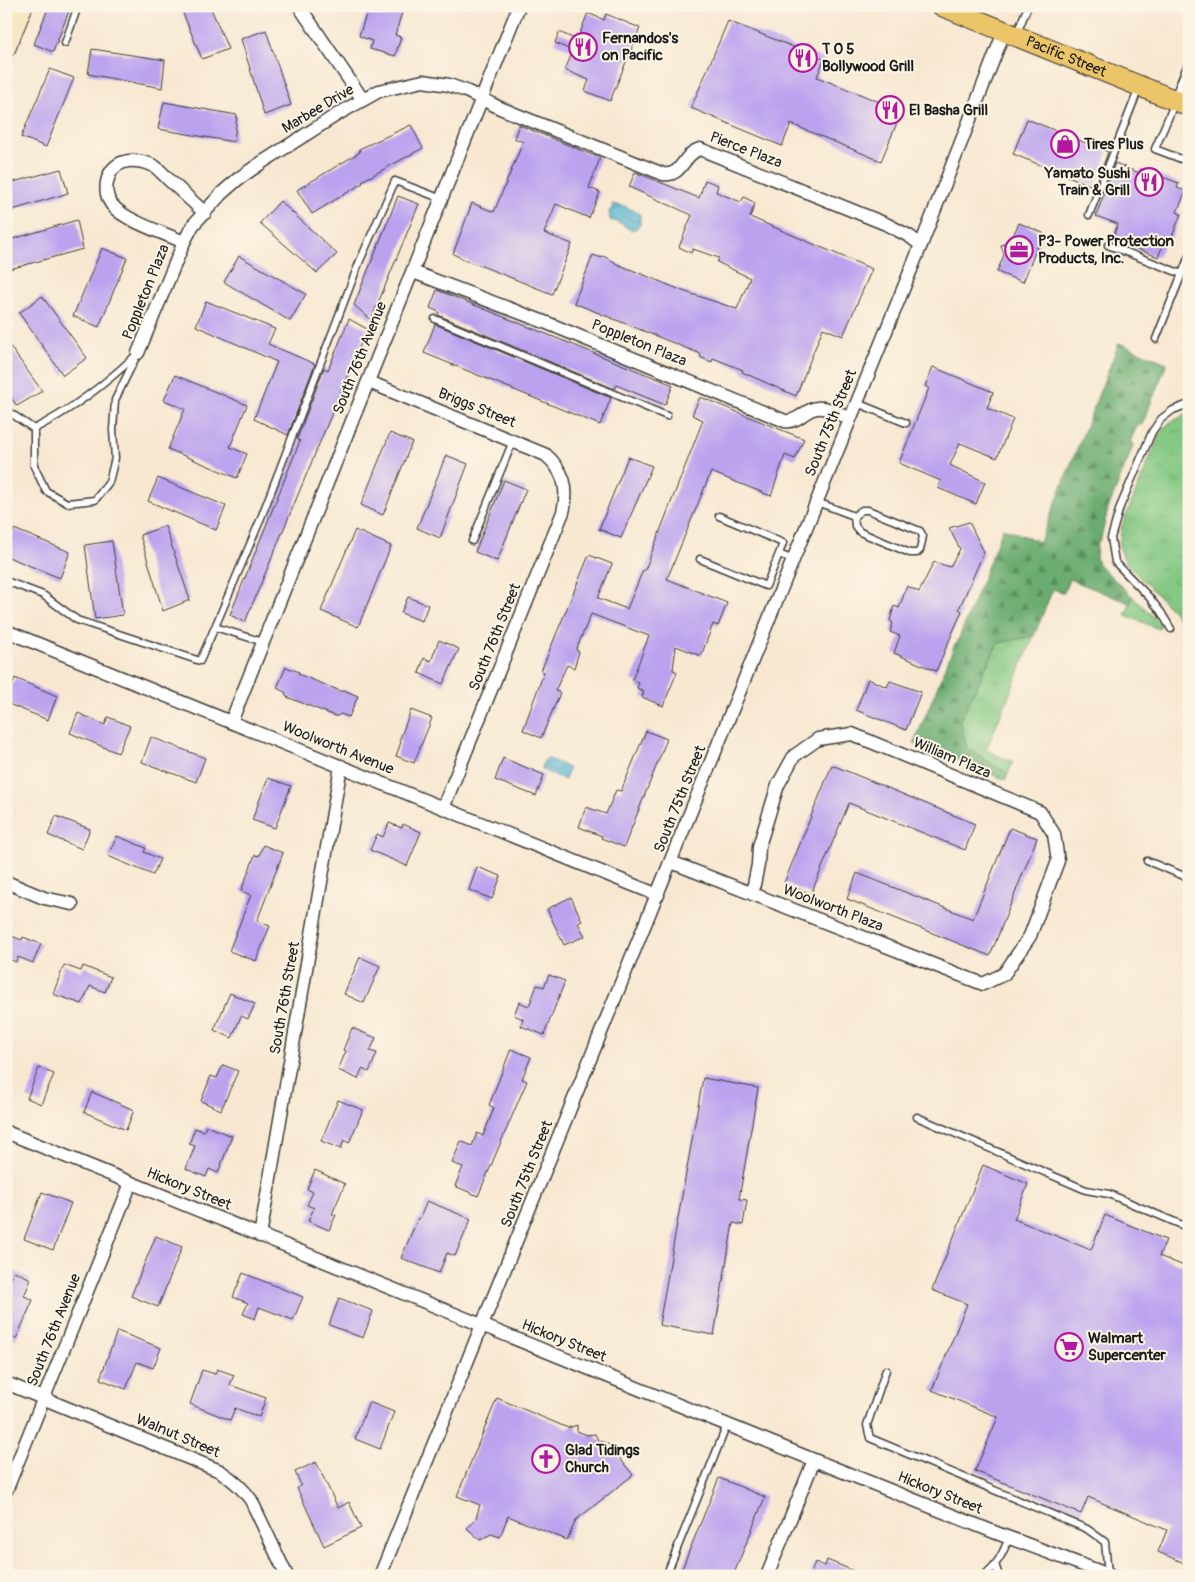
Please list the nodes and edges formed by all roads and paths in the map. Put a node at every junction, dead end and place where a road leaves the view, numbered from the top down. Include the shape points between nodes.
1 (23, 6) edge
2 (78, 6) edge
3 (299, 6) edge
4 (520, 6) edge
5 (942, 6) edge
6 (1028, 6) edge
7 (1010, 34) junction
8 (65, 43) dead end
9 (6, 48) edge
10 (1189, 69) edge
11 (1139, 86) junction
12 (482, 99) junction
13 (363, 100) junction
14 (1182, 104) edge
15 (1189, 162) edge
16 (442, 199) junction
17 (204, 213) junction
18 (1089, 214) dead end
19 (193, 225) joint
20 (184, 242) junction
21 (921, 245) junction
22 (1108, 245) dead end
23 (1189, 256) edge
24 (412, 272) junction
25 (1182, 274) junction
26 (435, 319) dead end
27 (1156, 338) dead end
28 (138, 353) junction
29 (369, 382) junction
30 (857, 403) junction
31 (1189, 404) edge
32 (6, 410) edge
33 (667, 416) dead end
34 (850, 419) junction
35 (906, 423) dead end
36 (34, 430) junction
37 (513, 441) junction
38 (563, 476) joint
39 (817, 502) junction
40 (719, 516) dead end
41 (854, 516) junction
42 (472, 541) dead end
43 (779, 554) junction
44 (700, 559) dead end
45 (793, 560) junction
46 (6, 581) edge
47 (215, 627) junction
48 (1171, 629) dead end
49 (6, 632) edge
50 (263, 642) junction
51 (231, 722) junction
52 (341, 766) junction
53 (443, 808) junction
54 (1147, 861) dead end
55 (671, 862) junction
56 (1189, 878) edge
57 (6, 882) edge
58 (752, 894) junction
59 (658, 895) junction
60 (72, 904) dead end
61 (983, 984) joint
62 (918, 1117) dead end
63 (6, 1132) edge
64 (131, 1183) junction
65 (1189, 1228) edge
66 (260, 1236) junction
67 (483, 1326) junction
68 (886, 1370) dead end
69 (6, 1383) edge
70 (44, 1398) junction
71 (727, 1425) junction
72 (814, 1460) junction
73 (6, 1491) edge
74 (1009, 1538) junction
75 (996, 1564) junction
76 (1110, 1575) edge
77 (287, 1576) edge
78 (380, 1576) edge
79 (666, 1576) edge
80 (767, 1576) edge
81 (983, 1576) edge
82 (999, 1576) edge

1 - 9 main road
2 - 8 lane
3 - 13 street
4 - 12 street, South 76th Avenue
5 - 7 main road, Pacific Street via 971,15
6 - 7 lane
7 - 11 main road, Pacific Street
7 - 21 street, South 75th Street
10 - 14 street
11 - 14 main road, Pacific Street
11 - 18 lane
12 - 13 street, Marbee Drive via 449,85 424,81 385,88
12 - 16 street, South 76th Avenue
12 - 21 street, Pierce Plaza via 670,176 692,151 700,149 886,224
13 - 17 street, Marbee Drive via 238,179
14 - 15 lane via 1155,149
16 - 24 street, South 76th Avenue
16 - 47 lane via 395,181 359,263 259,523
17 - 19 street, Marbee Drive
17 - 20 street, Poppleton Plaza via 155,167 124,162 112,172 106,190 114,208
19 - 20 street, Poppleton Plaza
20 - 28 street, Poppleton Plaza
21 - 30 street, South 75th Street
22 - 25 lane
23 - 25 lane
24 - 29 street, South 76th Avenue
24 - 34 street, Poppleton Plaza via 547,323 785,421 795,420 816,408 826,408
25 - 27 lane
26 - 33 lane
28 - 36 lane via 89,396
28 - 36 lane via 115,400 115,458 109,482 95,500 67,503 46,492 34,466
29 - 37 street, Briggs Street
29 - 50 street, South 76th Avenue
30 - 34 street, South 75th Street
30 - 35 lane
31 - 48 lane via 1161,419 1152,432 1120,507 1112,538 1115,562 1149,596
32 - 36 lane
34 - 39 street, South 75th Street
37 - 38 street, Briggs Street via 546,454
37 - 42 lane
38 - 53 street, South 76th Street via 566,492 563,512
39 - 41 lane
39 - 45 street, South 75th Street
40 - 43 lane via 783,543
41 - 41 lane via 868,510 920,532 923,536 920,550 910,553 860,532 855,526
43 - 44 lane via 766,586
43 - 45 lane
45 - 55 street, South 75th Street
46 - 47 lane via 43,595 77,620 200,661
47 - 50 lane
49 - 51 street, Woolworth Avenue
50 - 51 street, South 76th Avenue
51 - 52 street, Woolworth Avenue
52 - 53 street, Woolworth Avenue
52 - 66 street, South 76th Street
53 - 59 street, Woolworth Avenue
54 - 56 lane
55 - 58 street, Woolworth Plaza
55 - 59 street, South 75th Street
57 - 60 street via 44,898
58 - 61 street, Woolworth Plaza
58 - 61 street, William Plaza via 759,846 778,785 794,756 818,739 852,734 1040,812 1054,834 1058,861 1038,917 1026,942 1004,974
59 - 67 street, South 75th Street
62 - 65 lane via 1086,1190 1109,1194
63 - 64 street, Hickory Street
64 - 66 street, Hickory Street
64 - 70 street, South 76th Avenue
66 - 67 street, Hickory Street
67 - 71 street, Hickory Street
67 - 78 street, South 75th Street
68 - 76 lane via 866,1424 870,1438 1087,1528 1105,1542
69 - 70 street, Walnut Street
70 - 73 street, South 76th Avenue
70 - 77 street, Walnut Street via 229,1476 251,1500
71 - 72 street, Hickory Street
71 - 79 lane
72 - 74 street, Hickory Street
72 - 80 street
74 - 75 lane
74 - 76 street, Hickory Street
75 - 81 lane
75 - 82 lane

